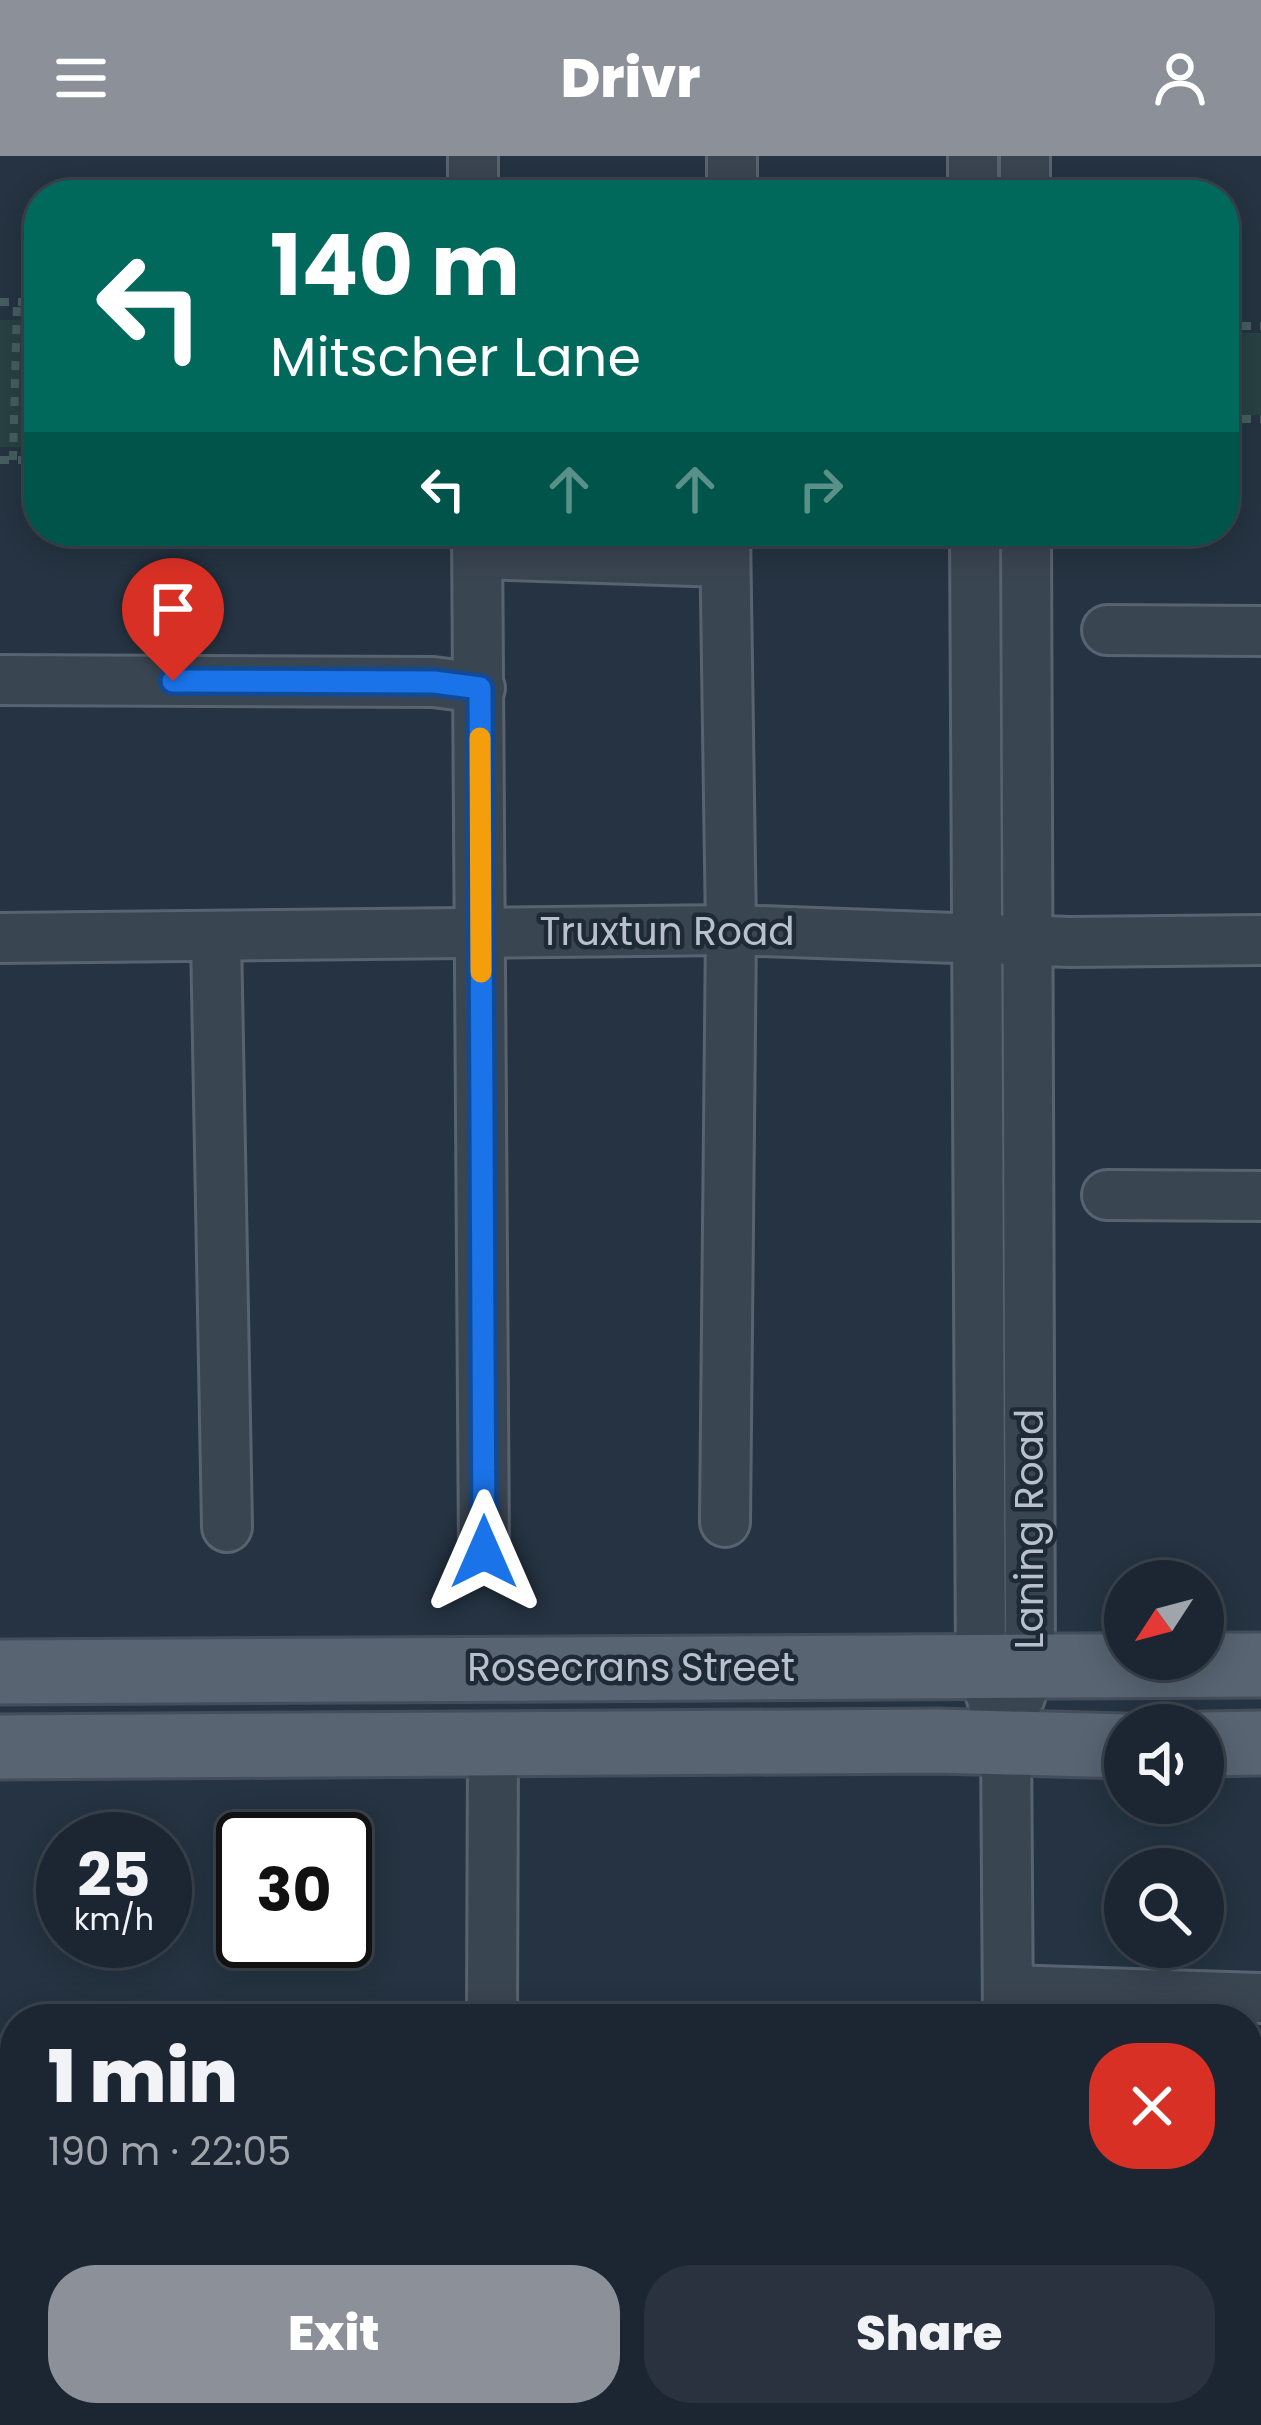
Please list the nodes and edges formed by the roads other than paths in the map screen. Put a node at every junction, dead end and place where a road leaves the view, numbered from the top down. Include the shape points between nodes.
1 (477, 546) edge
2 (663, 546) edge
3 (975, 546) edge
4 (1026, 546) edge
5 (725, 547) edge
6 (1107, 630) dead end
7 (1261, 631) edge
8 (0, 680) edge
9 (480, 688) junction
10 (731, 930) junction
11 (480, 931) junction
12 (216, 936) junction
13 (977, 936) junction
14 (0, 938) edge
15 (1028, 939) junction
16 (1261, 940) edge
17 (1107, 1195) dead end
18 (1261, 1196) edge
19 (725, 1522) dead end
20 (226, 1527) dead end
21 (484, 1552) dead end
22 (1006, 1665) junction
23 (1261, 1665) edge
24 (0, 1672) edge
25 (1006, 1741) junction
26 (1261, 1743) edge
27 (493, 1744) junction
28 (1104, 1744) edge
29 (1224, 1744) edge
30 (0, 1748) edge
31 (1261, 1998) edge
32 (492, 2004) edge
33 (1008, 2004) edge

1 - 9 street
2 - 5 street
3 - 13 street, Laning Road
4 - 15 street, Laning Road
5 - 10 street
6 - 7 street
8 - 9 street
9 - 11 street
10 - 11 street, Truxtun Road
10 - 13 street, Truxtun Road
10 - 19 street
11 - 12 street, Truxtun Road
11 - 21 street
12 - 14 street, Truxtun Road
12 - 20 street
13 - 15 street, Truxtun Road
13 - 22 street, Laning Road
15 - 16 street, Truxtun Road
15 - 22 street, Laning Road
17 - 18 street
22 - 23 main road, Rosecrans Street
22 - 24 main road, Rosecrans Street
22 - 25 street, Laning Road
25 - 27 main road, Rosecrans Street
25 - 28 main road, Rosecrans Street
25 - 33 street, Laning Road
26 - 29 main road
27 - 30 main road, Rosecrans Street
27 - 32 street
31 - 33 street

